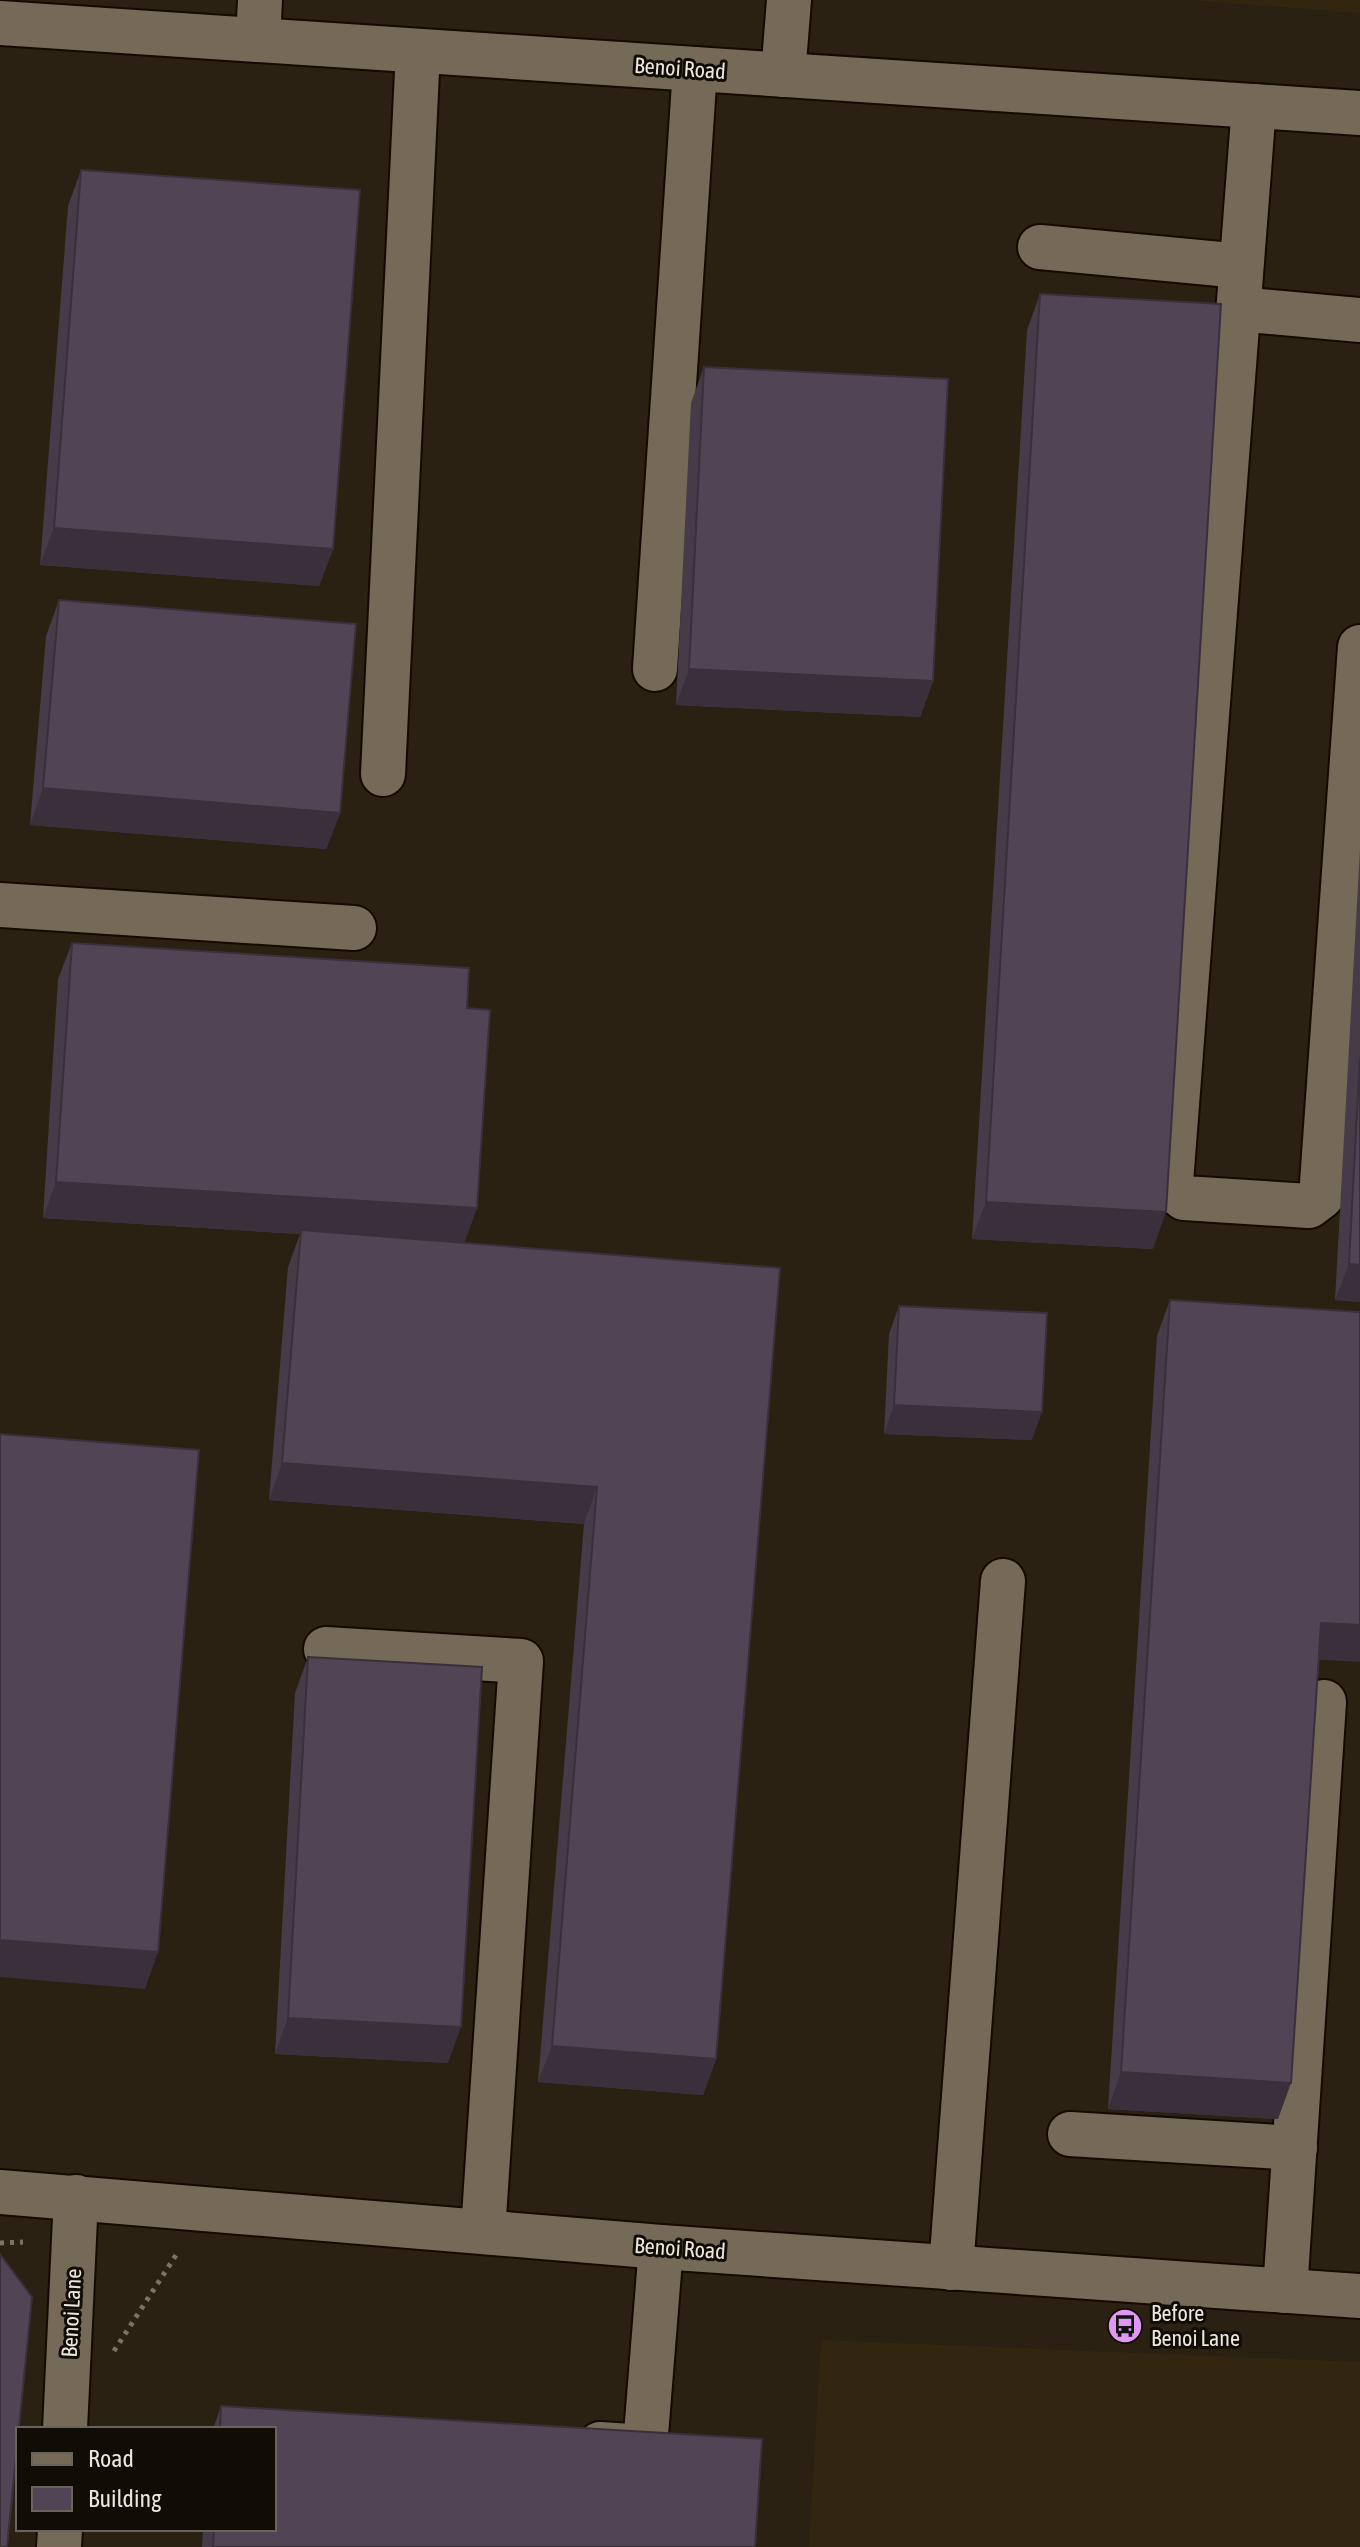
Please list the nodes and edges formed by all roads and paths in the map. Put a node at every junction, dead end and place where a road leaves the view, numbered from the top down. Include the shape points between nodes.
1 (789, 0) edge
2 (259, 20) edge
3 (0, 23) edge
4 (418, 51) junction
5 (695, 69) junction
6 (783, 75) junction
7 (1254, 106) junction
8 (1360, 113) edge
9 (1040, 247) dead end
10 (1241, 266) junction
11 (1238, 309) junction
12 (1360, 320) edge
13 (1360, 647) edge
14 (655, 669) dead end
15 (383, 774) dead end
16 (0, 905) edge
17 (354, 928) dead end
18 (1003, 1581) dead end
19 (326, 1649) dead end
20 (1324, 1702) dead end
21 (1070, 2134) dead end
22 (1295, 2148) junction
23 (0, 2192) edge
24 (76, 2197) junction
25 (207, 2208) junction
26 (483, 2232) junction
27 (30, 2241) dead end
28 (0, 2243) edge
29 (661, 2247) junction
30 (951, 2268) junction
31 (1285, 2291) junction
32 (1360, 2296) edge
33 (109, 2359) dead end
34 (65, 2427) edge
35 (567, 2441) edge

1 - 6 street
2 - 3 street, Benoi Road
2 - 4 street, Benoi Road
4 - 5 street, Benoi Road
4 - 15 street
5 - 6 street, Benoi Road
5 - 14 street
6 - 7 street, Benoi Road
7 - 8 street, Benoi Road
7 - 10 street
9 - 10 street
10 - 11 street
11 - 12 street
11 - 13 street via 1171,1182 1184,1198 1309,1206 1321,1197
16 - 17 street
18 - 30 street
19 - 26 street via 521,1661
20 - 22 street
21 - 22 street
22 - 31 street
23 - 24 street, Benoi Road
24 - 25 street, Benoi Road
24 - 34 street, Benoi Lane
25 - 26 street, Benoi Road
25 - 33 path
26 - 29 street, Benoi Road
27 - 28 path
29 - 30 street, Benoi Road
29 - 35 street via 645,2447
30 - 31 street, Benoi Road
31 - 32 street, Benoi Road

